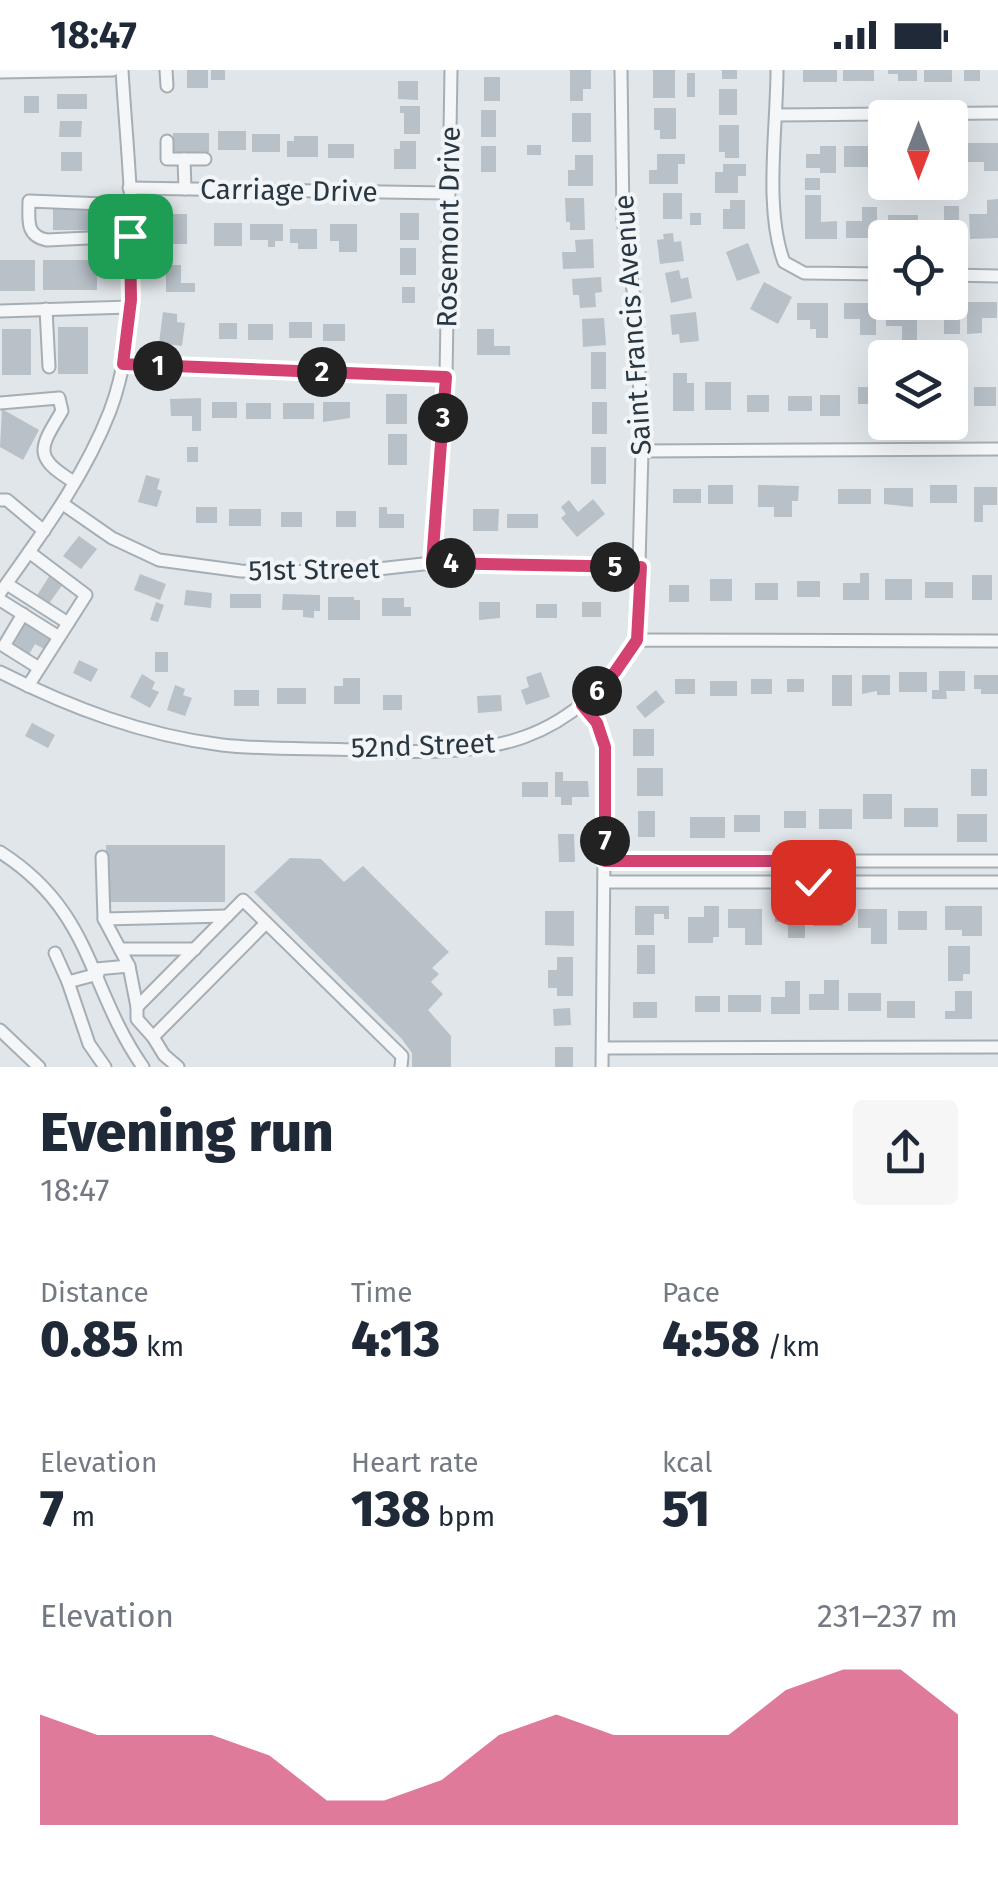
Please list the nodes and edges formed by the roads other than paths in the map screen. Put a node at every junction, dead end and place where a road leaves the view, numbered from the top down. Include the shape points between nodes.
1 (113, 70) edge
2 (122, 70) edge
3 (166, 70) edge
4 (451, 70) edge
5 (621, 70) edge
6 (777, 70) edge
7 (0, 72) edge
8 (167, 86) dead end
9 (998, 113) edge
10 (777, 115) junction
11 (167, 140) dead end
12 (184, 159) junction
13 (205, 159) dead end
14 (129, 188) junction
15 (184, 188) junction
16 (448, 193) junction
17 (104, 204) junction
18 (130, 204) junction
19 (130, 236) junction
20 (105, 237) junction
21 (868, 274) edge
22 (968, 276) edge
23 (998, 276) edge
24 (130, 306) junction
25 (46, 309) junction
26 (0, 311) edge
27 (123, 364) junction
28 (49, 367) dead end
29 (446, 377) junction
30 (0, 403) edge
31 (998, 448) edge
32 (642, 451) junction
33 (74, 482) junction
34 (0, 500) edge
35 (63, 504) junction
36 (44, 531) junction
37 (29, 552) junction
38 (432, 563) junction
39 (641, 567) junction
40 (2, 592) edge
41 (23, 614) junction
42 (68, 623) junction
43 (60, 637) junction
44 (637, 640) junction
45 (998, 641) edge
46 (39, 668) junction
47 (0, 672) edge
48 (28, 686) junction
49 (582, 705) junction
50 (0, 852) edge
51 (102, 858) dead end
52 (605, 861) junction
53 (813, 861) junction
54 (998, 861) edge
55 (604, 882) junction
56 (813, 882) junction
57 (998, 882) edge
58 (227, 916) junction
59 (104, 919) junction
60 (266, 923) junction
61 (195, 948) junction
62 (120, 949) junction
63 (55, 953) dead end
64 (129, 966) junction
65 (97, 971) junction
66 (68, 982) junction
67 (138, 1008) junction
68 (0, 1030) edge
69 (152, 1037) junction
70 (998, 1047) edge
71 (602, 1048) junction
72 (39, 1067) edge
73 (105, 1067) edge
74 (144, 1067) edge
75 (178, 1067) edge
76 (401, 1067) edge
77 (602, 1067) edge

1 - 7 street
2 - 14 street
3 - 8 street
4 - 16 street, Rosemont Drive
5 - 32 street, Saint Francis Avenue via 623,218 637,319
6 - 10 street
9 - 10 street
10 - 21 street via 774,207 784,262 804,273
11 - 12 street via 167,159
12 - 13 street
12 - 15 street
14 - 15 street, Carriage Drive
14 - 18 street
15 - 16 street, Carriage Drive
16 - 29 street, Rosemont Drive
17 - 18 street
17 - 20 street
17 - 20 street via 29,201 29,220 37,238
18 - 19 street
19 - 20 street
19 - 24 street
22 - 23 street
24 - 25 street
24 - 27 street
25 - 26 street
25 - 28 street
27 - 29 street
27 - 33 street via 110,410
29 - 38 street, Rosemont Drive
30 - 33 street via 59,398 62,410 42,443 43,455
31 - 32 street
32 - 39 street, Saint Francis Avenue
33 - 35 street
34 - 36 street
35 - 36 street
35 - 38 street, 51st Street via 159,560 240,572 352,572
36 - 37 street
37 - 40 street
37 - 42 street via 86,595
38 - 39 street, 51st Street
39 - 44 street, Saint Francis Avenue
40 - 41 street
40 - 42 street
41 - 43 street
41 - 46 street via 4,646
42 - 43 street
43 - 46 street
44 - 45 street
44 - 49 street, 52nd Street
46 - 48 street
47 - 48 street, 52nd Street
48 - 49 street, 52nd Street via 97,716 168,736 356,750 496,745 541,730
49 - 52 street via 605,747
50 - 65 street via 65,912
51 - 59 street
52 - 53 street
52 - 55 street
53 - 54 street
53 - 56 street
55 - 56 street
55 - 71 street
56 - 57 street
58 - 59 street
58 - 60 street via 243,900
58 - 61 street
59 - 62 street
60 - 69 street
60 - 76 street via 402,1056
61 - 62 street
61 - 67 street
62 - 64 street
63 - 66 street
64 - 65 street
64 - 67 street
65 - 66 street
65 - 74 street via 122,1037
66 - 73 street via 89,1044
67 - 69 street via 137,1018
68 - 72 street
69 - 75 street
70 - 71 street
71 - 77 street

